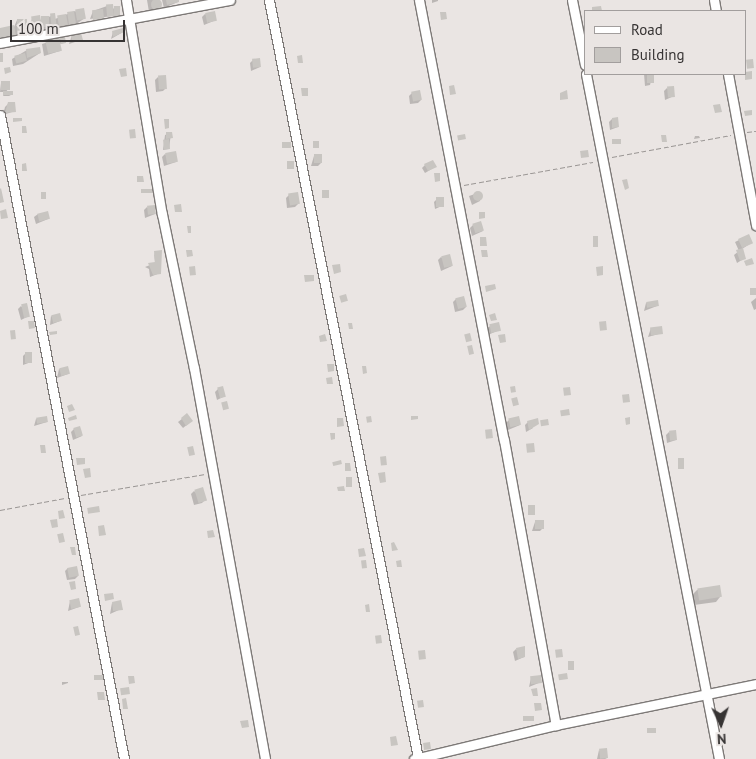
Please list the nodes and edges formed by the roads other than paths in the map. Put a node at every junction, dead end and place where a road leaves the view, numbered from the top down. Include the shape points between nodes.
1 (126, 0) edge
2 (230, 0) edge
3 (269, 0) edge
4 (419, 0) edge
5 (572, 0) edge
6 (129, 20) junction
7 (0, 43) edge
8 (584, 60) edge
9 (586, 75) edge
10 (728, 75) edge
11 (0, 115) edge
12 (756, 225) edge
13 (756, 684) edge
14 (706, 694) junction
15 (556, 725) junction
16 (124, 759) edge
17 (265, 759) edge
18 (416, 759) edge
19 (719, 759) edge

1 - 6 street
2 - 6 street
3 - 18 street
4 - 15 street
5 - 8 street
6 - 7 street
6 - 17 street via 162,214
9 - 14 street
10 - 12 street
11 - 16 street
13 - 14 street
14 - 15 street
14 - 19 street
15 - 18 street

